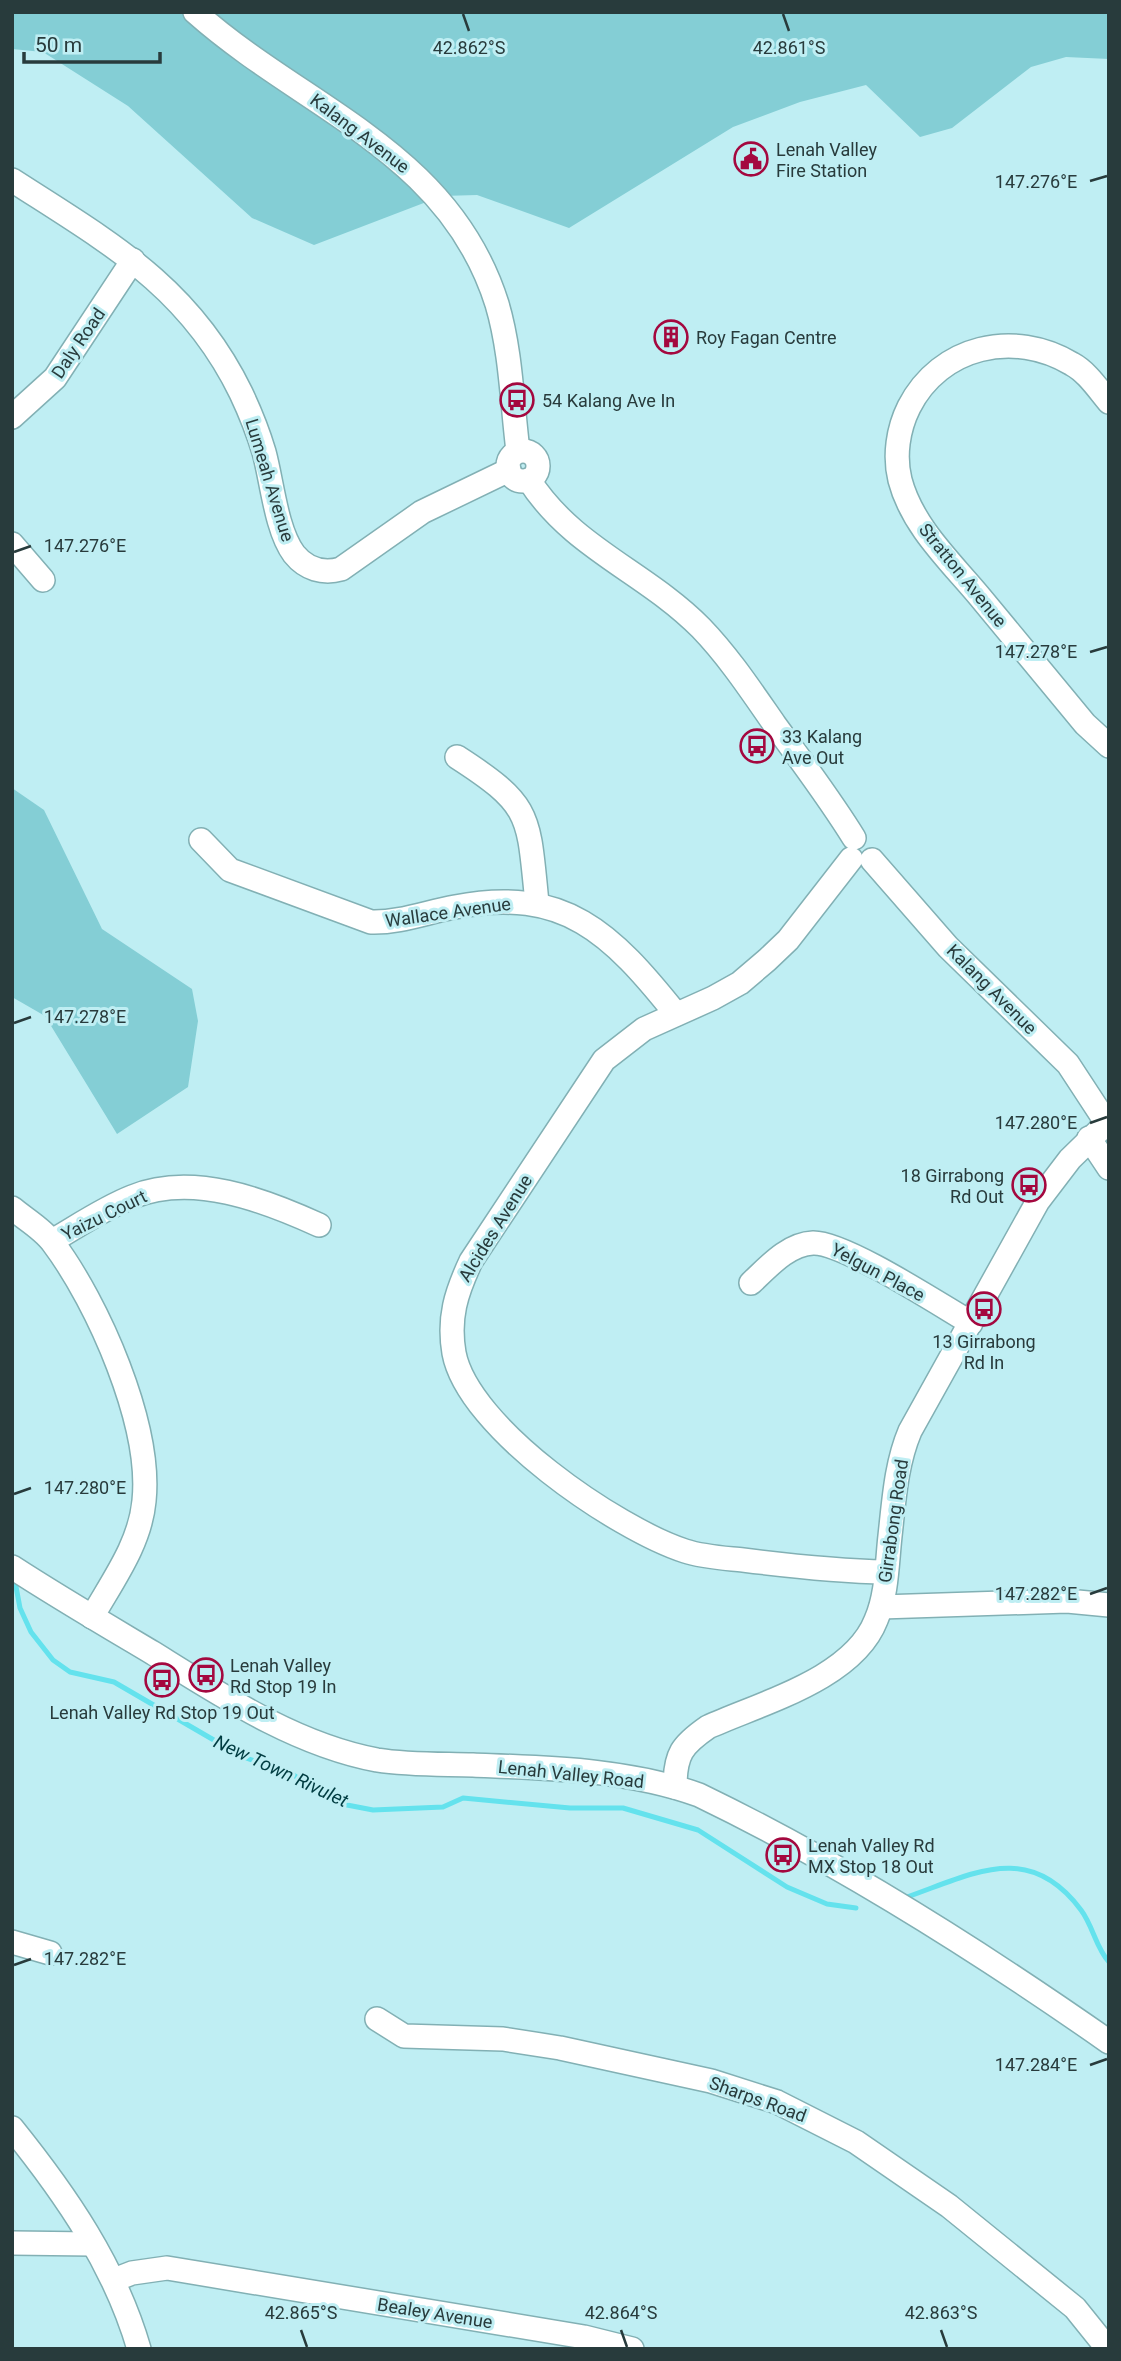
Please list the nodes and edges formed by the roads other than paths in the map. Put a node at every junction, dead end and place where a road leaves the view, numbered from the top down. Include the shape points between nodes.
1 (195, 12) edge
2 (12, 180) edge
3 (132, 260) junction
4 (1109, 402) edge
5 (12, 416) edge
6 (519, 467) junction
7 (12, 544) edge
8 (43, 580) dead end
9 (1109, 746) edge
10 (457, 757) dead end
11 (201, 840) dead end
12 (859, 852) junction
13 (537, 903) junction
14 (676, 1013) junction
15 (1108, 1121) edge
16 (1088, 1138) junction
17 (1109, 1168) edge
18 (12, 1208) edge
19 (319, 1225) dead end
20 (52, 1241) junction
21 (751, 1283) dead end
22 (971, 1323) junction
23 (12, 1567) edge
24 (886, 1572) junction
25 (1109, 1605) edge
26 (881, 1607) junction
27 (92, 1617) junction
28 (675, 1787) junction
29 (12, 1942) edge
30 (50, 1953) dead end
31 (377, 2019) dead end
32 (1109, 2042) edge
33 (12, 2128) edge
34 (12, 2243) edge
35 (92, 2244) junction
36 (114, 2280) junction
37 (139, 2349) edge
38 (632, 2349) edge
39 (1108, 2349) edge

1 - 6 street, Kalang Avenue via 389,151 459,223 481,261 498,307
2 - 3 street, Lumeah Avenue
3 - 5 street, Daly Road via 55,378
3 - 6 street, Lumeah Avenue via 195,318 228,368 255,426 288,544 310,568 341,569 422,512
4 - 9 street, Stratton Avenue via 1075,365 1056,355 1017,346 978,349 958,356 924,383 904,418 897,458 905,497 926,533 1085,724
6 - 12 street, Kalang Avenue via 570,531 672,601 701,628 831,800
7 - 8 street
10 - 13 street via 499,784 520,808 531,842
11 - 13 street, Wallace Avenue via 230,870 370,922 507,900
12 - 14 street, Alcides Avenue via 789,940 767,960 740,983
12 - 15 street, Kalang Avenue via 1068,1064
13 - 14 street, Wallace Avenue via 582,921 603,936
14 - 24 street, Alcides Avenue via 644,1029 604,1060 471,1261 452,1308 455,1355 474,1396 507,1434 539,1464 627,1525 688,1552 832,1571
15 - 16 street, Girrabong Road
16 - 17 street
16 - 22 street, Girrabong Road via 1038,1200
18 - 20 street
19 - 20 street, Yaizu Court via 252,1198 174,1188 133,1196
20 - 27 street via 108,1343 131,1401 142,1455 145,1501 134,1543
21 - 22 street, Yelgun Place via 796,1247 825,1244
22 - 24 street, Girrabong Road via 903,1448
23 - 27 street, Lenah Valley Road
24 - 26 street, Girrabong Road
25 - 26 street via 1067,1601
26 - 28 street, Girrabong Road via 867,1636 827,1672 696,1735 677,1755
27 - 28 street, Lenah Valley Road via 248,1708 344,1753 401,1763 594,1773
28 - 32 street, Lenah Valley Road via 723,1807 863,1885
29 - 30 street
31 - 39 street, Sharps Road via 404,2036 503,2039 711,2081 788,2107 856,2141 948,2206 1074,2308
33 - 35 street via 64,2193
34 - 35 street
35 - 36 street
36 - 37 street
36 - 38 street, Bealey Avenue via 167,2268

